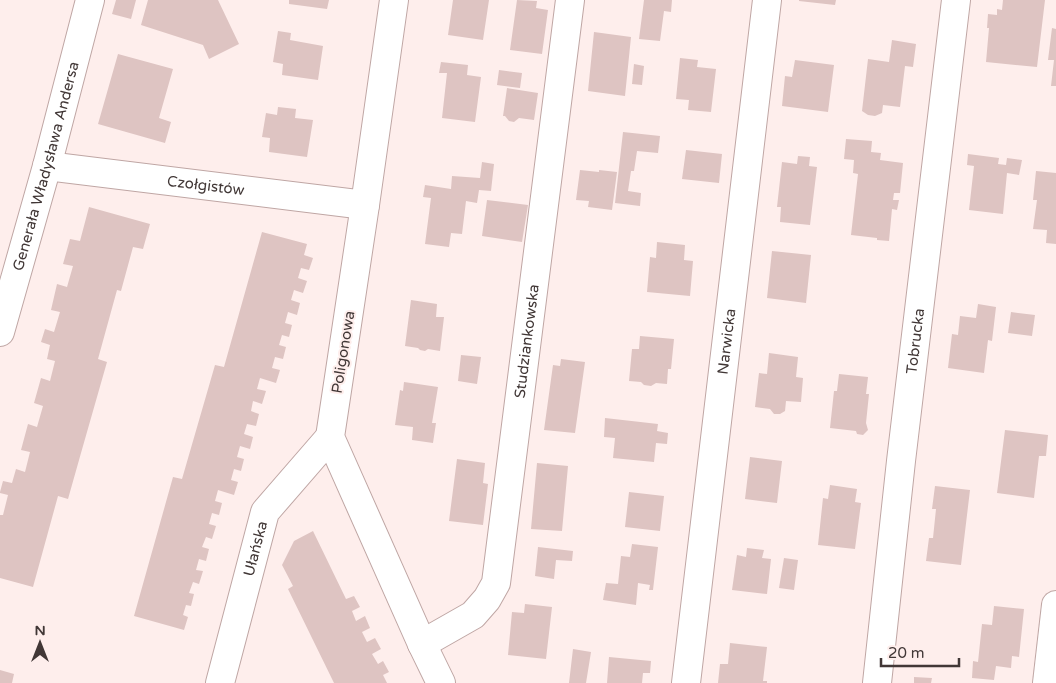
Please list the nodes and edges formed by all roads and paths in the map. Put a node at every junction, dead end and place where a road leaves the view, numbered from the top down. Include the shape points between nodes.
1 (90, 0) edge
2 (394, 0) edge
3 (570, 0) edge
4 (767, 0) edge
5 (956, 0) edge
6 (47, 166) junction
7 (365, 205) junction
8 (0, 332) edge
9 (330, 437) junction
10 (1056, 605) edge
11 (422, 644) junction
12 (220, 683) edge
13 (441, 683) edge
14 (686, 683) edge
15 (876, 683) edge
16 (1047, 683) edge

1 - 6 street, Generała Władysława Andersa
2 - 7 street, Poligonowa
3 - 11 street, Studziankowska via 496,582 473,615
4 - 14 street, Narwicka
5 - 15 street, Tobrucka
6 - 7 street, Czołgistów
6 - 8 street, Generała Władysława Andersa
7 - 9 street, Poligonowa
9 - 11 street
9 - 12 street, Ułańska via 265,512
10 - 16 street
11 - 13 street

